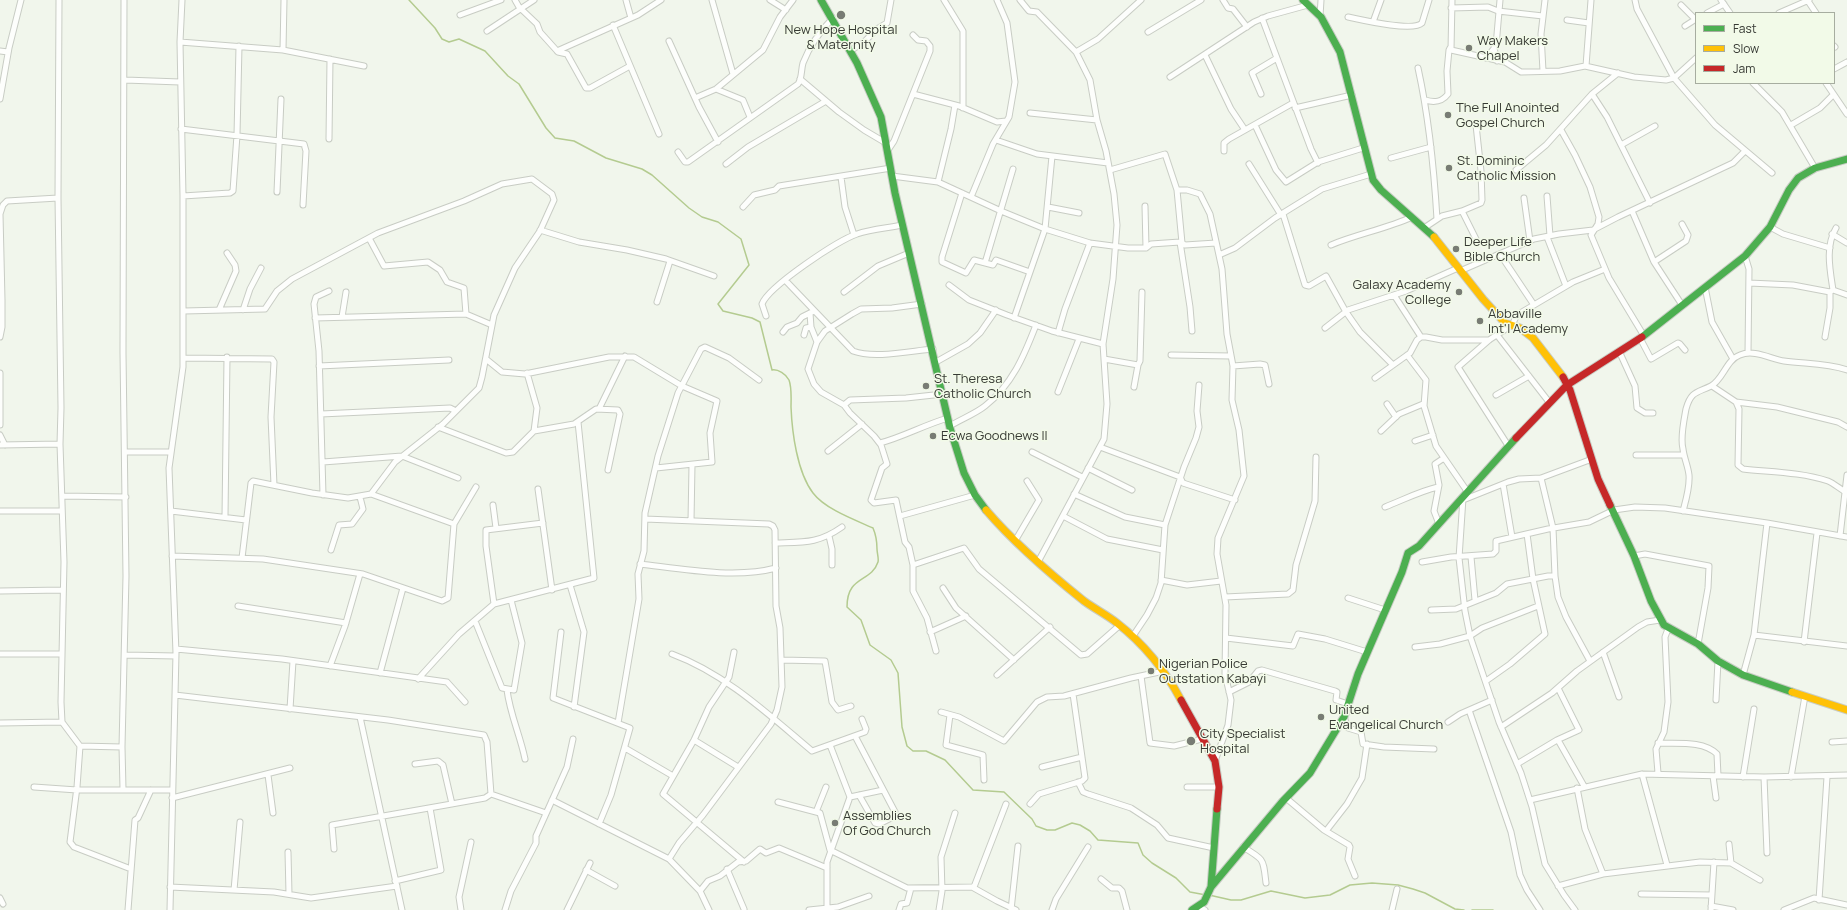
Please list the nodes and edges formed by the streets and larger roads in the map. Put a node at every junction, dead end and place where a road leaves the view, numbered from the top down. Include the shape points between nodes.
1 (21, 0) edge
2 (59, 0) edge
3 (124, 0) edge
4 (182, 0) edge
5 (284, 0) edge
6 (501, 0) edge
7 (515, 0) edge
8 (534, 0) edge
9 (626, 0) edge
10 (661, 0) edge
11 (712, 0) edge
12 (770, 0) edge
13 (793, 0) edge
14 (821, 0) edge
15 (891, 0) edge
16 (944, 0) edge
17 (997, 0) edge
18 (1020, 0) edge
19 (1141, 0) edge
20 (1201, 0) edge
21 (1223, 0) edge
22 (1321, 0) edge
23 (1381, 0) edge
24 (1429, 0) edge
25 (1452, 0) edge
26 (1500, 0) edge
27 (1545, 0) edge
28 (1591, 0) edge
29 (1635, 0) edge
30 (1808, 0) edge
31 (1305, 2) edge
32 (1722, 2) edge
33 (1681, 5) dead end
34 (1451, 8) junction
35 (522, 9) junction
36 (786, 10) junction
37 (1498, 11) junction
38 (1708, 12) edge
39 (1729, 12) edge
40 (1781, 12) edge
41 (1815, 12) edge
42 (460, 15) dead end
43 (1320, 16) junction
44 (1543, 16) junction
45 (631, 18) junction
46 (832, 18) junction
47 (1262, 18) junction
48 (1348, 18) dead end
49 (1695, 19) edge
50 (1567, 20) dead end
51 (1695, 21) edge
52 (1373, 22) junction
53 (1589, 23) junction
54 (613, 25) junction
55 (1685, 26) dead end
56 (1247, 27) junction
57 (488, 31) dead end
58 (1148, 32) dead end
59 (913, 36) dead end
60 (670, 41) dead end
61 (180, 42) junction
62 (239, 46) junction
63 (1450, 48) junction
64 (1494, 48) junction
65 (283, 50) junction
66 (0, 51) edge
67 (557, 51) junction
68 (850, 51) junction
69 (8, 52) junction
70 (1076, 52) junction
71 (1205, 55) junction
72 (1277, 58) junction
73 (1486, 58) junction
74 (330, 59) junction
75 (1695, 59) edge
76 (1497, 61) junction
77 (1847, 62) edge
78 (364, 66) dead end
79 (630, 66) junction
80 (1586, 66) junction
81 (1418, 68) dead end
82 (1835, 68) edge
83 (1542, 71) junction
84 (1618, 73) junction
85 (733, 74) junction
86 (1170, 77) dead end
87 (1674, 78) junction
88 (800, 79) junction
89 (125, 80) junction
90 (180, 82) junction
91 (1754, 84) edge
92 (1827, 84) edge
93 (716, 89) junction
94 (913, 94) junction
95 (1261, 94) dead end
96 (1592, 94) junction
97 (1352, 95) junction
98 (1833, 95) junction
99 (695, 98) junction
100 (0, 99) edge
101 (281, 99) dead end
102 (826, 100) junction
103 (1425, 100) junction
104 (955, 105) junction
105 (1294, 106) junction
106 (963, 108) junction
107 (1030, 112) dead end
108 (1847, 114) edge
109 (750, 117) junction
110 (1097, 120) junction
111 (1006, 121) junction
112 (1255, 125) junction
113 (1476, 125) dead end
114 (1791, 125) junction
115 (1655, 126) dead end
116 (181, 128) junction
117 (1245, 130) junction
118 (1561, 130) junction
119 (659, 134) dead end
120 (237, 135) junction
121 (329, 139) dead end
122 (996, 140) junction
123 (279, 141) junction
124 (718, 142) junction
125 (1621, 145) junction
126 (887, 146) junction
127 (1431, 147) junction
128 (1363, 148) junction
129 (1224, 151) dead end
130 (1745, 151) junction
131 (678, 152) dead end
132 (1052, 156) junction
133 (1391, 158) dead end
134 (1847, 159) edge
135 (1108, 163) junction
136 (1318, 163) junction
137 (726, 164) dead end
138 (1249, 164) dead end
139 (1816, 168) junction
140 (1013, 169) dead end
141 (1110, 170) junction
142 (1516, 170) dead end
143 (892, 172) junction
144 (1772, 173) dead end
145 (1371, 174) junction
146 (841, 177) junction
147 (938, 182) junction
148 (1177, 190) junction
149 (277, 192) dead end
150 (962, 193) junction
151 (183, 196) junction
152 (1547, 196) dead end
153 (971, 197) junction
154 (58, 198) junction
155 (1524, 198) dead end
156 (1650, 203) junction
157 (303, 205) dead end
158 (1145, 206) dead end
159 (742, 207) dead end
160 (1048, 207) junction
161 (1001, 211) junction
162 (1632, 211) junction
163 (1462, 212) junction
164 (1079, 213) dead end
165 (1282, 214) junction
166 (1412, 217) junction
167 (1437, 219) junction
168 (1682, 224) dead end
169 (902, 225) junction
170 (1770, 227) junction
171 (1424, 228) junction
172 (1836, 228) dead end
173 (1045, 229) junction
174 (540, 230) junction
175 (1593, 230) junction
176 (1832, 234) junction
177 (854, 235) junction
178 (1548, 236) junction
179 (369, 238) junction
180 (1476, 239) dead end
181 (1530, 241) junction
182 (1090, 243) junction
183 (1181, 243) junction
184 (1216, 243) junction
185 (1847, 243) edge
186 (1331, 245) dead end
187 (1116, 246) junction
188 (1146, 248) junction
189 (1830, 248) junction
190 (227, 253) dead end
191 (909, 253) junction
192 (1500, 254) junction
193 (1219, 255) junction
194 (1745, 256) junction
195 (670, 260) junction
196 (1654, 262) junction
197 (985, 263) junction
198 (261, 268) dead end
199 (1605, 269) junction
200 (1459, 270) junction
201 (1030, 272) junction
202 (714, 276) dead end
203 (785, 280) junction
204 (1749, 283) junction
205 (949, 286) dead end
206 (1566, 286) junction
207 (1705, 287) junction
208 (329, 291) dead end
209 (1832, 291) junction
210 (346, 292) dead end
211 (844, 292) dead end
212 (1142, 292) dead end
213 (1394, 295) junction
214 (1847, 295) edge
215 (657, 302) dead end
216 (922, 304) junction
217 (1534, 305) junction
218 (1682, 305) junction
219 (219, 310) junction
220 (243, 310) junction
221 (996, 310) junction
222 (184, 311) junction
223 (812, 312) junction
224 (1346, 312) junction
225 (466, 314) junction
226 (766, 316) dead end
227 (342, 317) junction
228 (315, 318) junction
229 (1014, 318) junction
230 (492, 325) junction
231 (1036, 325) junction
232 (1512, 325) junction
233 (811, 327) junction
234 (831, 328) junction
235 (1325, 328) dead end
236 (1192, 331) dead end
237 (783, 332) dead end
238 (1058, 333) junction
239 (1498, 334) junction
240 (804, 335) dead end
241 (0, 337) edge
242 (1420, 337) junction
243 (1642, 337) junction
244 (1825, 337) dead end
245 (1079, 339) junction
246 (1489, 340) junction
247 (816, 342) junction
248 (1103, 344) junction
249 (933, 349) junction
250 (1685, 350) dead end
251 (1619, 351) junction
252 (1748, 353) junction
253 (1407, 354) junction
254 (1171, 355) dead end
255 (625, 356) junction
256 (1231, 356) junction
257 (227, 357) junction
258 (183, 358) junction
259 (486, 358) junction
260 (1104, 359) junction
261 (1733, 359) junction
262 (449, 360) dead end
263 (936, 362) junction
264 (1138, 365) junction
265 (1393, 365) junction
266 (319, 366) junction
267 (1233, 366) junction
268 (1847, 370) edge
269 (0, 373) edge
270 (527, 373) junction
271 (1529, 376) junction
272 (1375, 378) dead end
273 (759, 380) dead end
274 (1269, 384) dead end
275 (1567, 384) junction
276 (0, 385) edge
277 (1199, 385) dead end
278 (682, 386) junction
279 (1712, 386) junction
280 (1134, 387) dead end
281 (1058, 392) dead end
282 (943, 394) junction
283 (1496, 395) dead end
284 (1549, 402) junction
285 (1736, 402) junction
286 (1387, 404) dead end
287 (1424, 404) junction
288 (844, 405) junction
289 (598, 409) junction
290 (456, 411) junction
291 (1653, 413) dead end
292 (321, 414) junction
293 (1396, 417) junction
294 (948, 418) junction
295 (578, 422) junction
296 (862, 424) junction
297 (0, 425) edge
298 (950, 426) junction
299 (438, 427) junction
300 (1847, 427) edge
301 (534, 431) junction
302 (1381, 431) dead end
303 (0, 435) edge
304 (1433, 435) junction
305 (1415, 441) dead end
306 (880, 443) junction
307 (60, 444) junction
308 (2, 445) edge
309 (1100, 447) junction
310 (1509, 447) junction
311 (828, 451) dead end
312 (125, 452) junction
313 (171, 452) junction
314 (1032, 452) dead end
315 (1636, 455) dead end
316 (1684, 455) junction
317 (402, 456) junction
318 (1316, 457) dead end
319 (1444, 458) junction
320 (1592, 459) junction
321 (323, 462) junction
322 (692, 465) junction
323 (656, 468) junction
324 (1088, 468) junction
325 (608, 470) dead end
326 (1847, 475) edge
327 (1082, 477) junction
328 (458, 478) dead end
329 (1180, 478) junction
330 (1541, 478) junction
331 (1026, 481) dead end
332 (1504, 484) junction
333 (274, 485) junction
334 (476, 487) dead end
335 (1438, 487) junction
336 (538, 489) dead end
337 (1132, 490) dead end
338 (1844, 491) junction
339 (371, 494) junction
340 (1074, 494) junction
341 (323, 495) junction
342 (975, 495) junction
343 (62, 496) junction
344 (1464, 496) junction
345 (126, 497) junction
346 (360, 497) junction
347 (1235, 500) junction
348 (493, 505) dead end
349 (1384, 507) dead end
350 (1614, 510) junction
351 (0, 511) edge
352 (62, 511) junction
353 (171, 511) junction
354 (1683, 511) junction
355 (900, 516) junction
356 (1063, 516) junction
357 (225, 517) junction
358 (645, 519) junction
359 (246, 520) junction
360 (691, 521) junction
361 (543, 523) junction
362 (1768, 523) junction
363 (454, 524) junction
364 (1165, 524) junction
365 (1439, 524) junction
366 (842, 527) dead end
367 (496, 528) junction
368 (1553, 528) junction
369 (1818, 533) junction
370 (1527, 534) junction
371 (829, 536) junction
372 (1840, 536) junction
373 (1512, 537) junction
374 (1847, 537) edge
375 (1015, 541) junction
376 (775, 543) junction
377 (331, 550) dead end
378 (1163, 550) junction
379 (172, 556) junction
380 (1471, 556) junction
381 (1634, 556) junction
382 (242, 558) junction
383 (1459, 558) junction
384 (1038, 562) junction
385 (1422, 562) dead end
386 (640, 564) junction
387 (832, 565) dead end
388 (913, 565) junction
389 (776, 568) junction
390 (360, 574) junction
391 (1555, 576) junction
392 (1533, 579) junction
393 (1161, 580) junction
394 (1221, 581) junction
395 (570, 585) junction
396 (403, 588) junction
397 (943, 588) dead end
398 (63, 590) junction
399 (552, 590) junction
400 (0, 591) edge
401 (1225, 597) junction
402 (1348, 598) dead end
403 (511, 600) junction
404 (1475, 600) junction
405 (494, 604) junction
406 (1464, 605) junction
407 (238, 606) dead end
408 (1538, 606) junction
409 (1385, 610) junction
410 (1431, 610) dead end
411 (966, 616) junction
412 (1660, 620) junction
413 (474, 621) junction
414 (346, 623) junction
415 (1120, 625) junction
416 (1050, 627) junction
417 (1668, 629) junction
418 (561, 632) dead end
419 (930, 632) junction
420 (1754, 635) junction
421 (1133, 636) junction
422 (1470, 636) junction
423 (1226, 638) junction
424 (1804, 642) junction
425 (1698, 644) junction
426 (1847, 646) edge
427 (1415, 647) dead end
428 (176, 649) junction
429 (936, 651) dead end
430 (734, 652) dead end
431 (1367, 652) junction
432 (1603, 652) junction
433 (0, 654) edge
434 (61, 654) junction
435 (672, 654) dead end
436 (125, 655) junction
437 (176, 656) junction
438 (782, 660) junction
439 (1014, 660) junction
440 (293, 661) junction
441 (1590, 661) junction
442 (1718, 661) junction
443 (330, 666) junction
444 (1164, 671) junction
445 (380, 673) junction
446 (997, 675) dead end
447 (1743, 675) junction
448 (1141, 676) junction
449 (418, 679) junction
450 (726, 681) junction
451 (1486, 681) junction
452 (1558, 688) junction
453 (507, 690) junction
454 (1229, 692) junction
455 (1073, 694) junction
456 (175, 695) junction
457 (1805, 696) junction
458 (1619, 697) dead end
459 (1492, 700) junction
460 (1716, 700) dead end
461 (465, 702) dead end
462 (1348, 704) junction
463 (851, 706) dead end
464 (574, 707) junction
465 (290, 709) junction
466 (1754, 709) dead end
467 (1469, 710) junction
468 (1847, 710) edge
469 (941, 712) dead end
470 (950, 715) junction
471 (360, 717) junction
472 (1344, 717) junction
473 (773, 719) junction
474 (862, 719) dead end
475 (62, 722) junction
476 (1448, 722) dead end
477 (0, 723) edge
478 (618, 723) junction
479 (1501, 727) junction
480 (855, 736) junction
481 (573, 739) dead end
482 (1202, 739) junction
483 (694, 740) junction
484 (1558, 740) junction
485 (1847, 741) edge
486 (1832, 742) dead end
487 (1658, 743) junction
488 (1367, 744) junction
489 (830, 745) junction
490 (80, 746) junction
491 (122, 747) junction
492 (625, 748) junction
493 (1434, 749) dead end
494 (1082, 758) junction
495 (525, 759) dead end
496 (1215, 760) junction
497 (415, 764) dead end
498 (1516, 764) junction
499 (738, 766) junction
500 (1042, 767) dead end
501 (290, 768) dead end
502 (1658, 773) junction
503 (1642, 774) junction
504 (268, 775) junction
505 (672, 776) junction
506 (1715, 776) junction
507 (1847, 776) edge
508 (1744, 777) junction
509 (1764, 777) junction
510 (1791, 777) junction
511 (1827, 777) junction
512 (984, 780) dead end
513 (1078, 782) junction
514 (1584, 786) junction
515 (34, 787) dead end
516 (826, 787) dead end
517 (1187, 787) dead end
518 (1219, 787) junction
519 (1577, 788) junction
520 (77, 790) junction
521 (123, 790) junction
522 (151, 790) junction
523 (172, 790) junction
524 (883, 790) junction
525 (491, 794) junction
526 (859, 795) junction
527 (850, 797) junction
528 (172, 798) junction
529 (1286, 798) junction
530 (1716, 798) dead end
531 (552, 800) junction
532 (1530, 800) junction
533 (778, 802) dead end
534 (452, 804) junction
535 (1006, 804) dead end
536 (1030, 804) dead end
537 (430, 808) junction
538 (816, 812) junction
539 (273, 813) dead end
540 (546, 813) junction
541 (955, 813) dead end
542 (381, 817) junction
543 (240, 822) dead end
544 (697, 822) junction
545 (599, 824) junction
546 (1326, 830) junction
547 (471, 842) dead end
548 (1729, 844) dead end
549 (1018, 846) dead end
550 (1088, 847) dead end
551 (1243, 847) junction
552 (1214, 848) junction
553 (334, 849) dead end
554 (830, 850) junction
555 (288, 852) dead end
556 (1767, 853) dead end
557 (669, 859) junction
558 (590, 862) dead end
559 (744, 862) junction
560 (1714, 862) junction
561 (1731, 863) junction
562 (1667, 865) junction
563 (827, 868) junction
564 (131, 869) junction
565 (727, 869) junction
566 (586, 870) junction
567 (1603, 874) junction
568 (1354, 876) dead end
569 (1101, 879) dead end
570 (1760, 880) dead end
571 (396, 883) junction
572 (1266, 883) dead end
573 (615, 886) dead end
574 (1558, 886) junction
575 (170, 887) junction
576 (942, 887) junction
577 (1211, 887) junction
578 (911, 888) junction
579 (974, 888) junction
580 (1397, 889) dead end
581 (234, 890) junction
582 (700, 891) junction
583 (289, 894) junction
584 (1641, 894) dead end
585 (1712, 895) junction
586 (869, 896) dead end
587 (1819, 900) junction
588 (1847, 905) edge
589 (1195, 908) edge
590 (1711, 908) edge
591 (744, 909) dead end
592 (827, 909) edge
593 (1013, 909) edge
594 (128, 910) edge
595 (170, 910) edge
596 (402, 910) edge
597 (461, 910) edge
598 (505, 910) edge
599 (567, 910) edge
600 (709, 910) edge
601 (809, 910) edge
602 (898, 910) edge
603 (939, 910) edge
604 (1052, 910) edge
605 (1127, 910) edge
606 (1205, 910) edge
607 (1392, 910) edge
608 (1540, 910) edge
609 (1574, 910) edge
610 (1733, 910) edge
611 (1784, 910) edge

1 - 69 street
2 - 154 street
3 - 89 street
4 - 61 street
5 - 65 street
6 - 42 street
7 - 35 street
8 - 35 street
9 - 45 street
10 - 45 street
11 - 85 street
12 - 36 street
13 - 36 street
14 - 46 street
15 - 68 street via 887,23
16 - 106 street via 962,31
17 - 111 street via 1007,23 1015,82 1010,114
18 - 70 street via 1029,11 1037,12
19 - 70 street via 1098,39
20 - 58 street
21 - 56 street
22 - 43 street
23 - 52 street
24 - 52 street via 1420,25
25 - 34 street
26 - 37 street
27 - 44 street
28 - 53 street
29 - 87 street via 1637,9
30 - 40 street
30 - 41 street
31 - 43 street
31 - 47 street
32 - 38 street
32 - 39 street
33 - 49 street
34 - 37 street via 1483,7
34 - 63 street
35 - 57 street via 515,11
35 - 67 street
36 - 85 street via 763,50
37 - 44 street
37 - 64 street via 1497,40
43 - 97 street via 1337,45
44 - 83 street
45 - 54 street
46 - 68 street
46 - 88 street via 811,46
47 - 56 street
47 - 72 street
48 - 52 street
50 - 53 street
51 - 55 street
53 - 80 street
54 - 67 street
54 - 79 street
56 - 71 street
59 - 94 street via 926,41 930,46
60 - 99 street
61 - 62 street
61 - 90 street
62 - 65 street
62 - 120 street
63 - 73 street via 1453,51
63 - 103 street via 1448,94 1443,100
64 - 73 street
64 - 76 street
65 - 74 street
66 - 69 street
67 - 79 street via 567,54 588,89
68 - 126 street via 880,117
69 - 100 street
70 - 110 street via 1090,80
71 - 86 street
71 - 117 street via 1231,109
72 - 95 street via 1252,73
72 - 105 street
73 - 76 street
74 - 78 street
74 - 121 street
75 - 87 street
76 - 83 street via 1512,65 1522,72
77 - 82 street
79 - 119 street
80 - 83 street via 1560,71
80 - 84 street
81 - 103 street
84 - 87 street via 1666,80
84 - 96 street
85 - 93 street
87 - 130 street via 1715,125
88 - 102 street
88 - 109 street via 798,84
89 - 90 street
89 - 312 street
90 - 116 street
91 - 114 street via 1782,112
92 - 98 street
93 - 99 street
93 - 109 street via 743,100
94 - 104 street
94 - 126 street via 894,141
96 - 118 street
96 - 125 street via 1608,117
97 - 105 street
97 - 128 street
98 - 108 street
98 - 114 street via 1820,108
99 - 124 street
101 - 123 street
102 - 126 street
102 - 137 street via 748,147
103 - 127 street
104 - 106 street
104 - 147 street via 952,129
105 - 112 street
105 - 136 street
106 - 111 street via 997,122
107 - 110 street
109 - 124 street
110 - 135 street
111 - 122 street
112 - 117 street
112 - 136 street via 1284,182
113 - 163 street via 1482,200
114 - 139 street
115 - 125 street
116 - 120 street
116 - 151 street
117 - 129 street via 1224,143
118 - 142 street
118 - 175 street via 1590,187 1599,217 1598,224
120 - 123 street
120 - 151 street via 232,192
122 - 132 street via 1037,154
122 - 153 street
123 - 149 street
123 - 157 street via 304,144 306,147
124 - 131 street via 687,162
125 - 156 street
126 - 143 street
127 - 133 street
127 - 167 street
128 - 136 street
128 - 145 street
130 - 144 street
130 - 156 street via 1733,163
132 - 135 street
132 - 160 street
134 - 139 street
135 - 141 street
138 - 165 street
139 - 170 street via 1793,183
140 - 161 street
141 - 148 street via 1164,153
141 - 187 street via 1117,225
143 - 146 street
143 - 147 street
143 - 169 street
145 - 165 street via 1326,187
145 - 166 street via 1381,190
146 - 159 street via 779,186 776,190 754,195
146 - 177 street via 844,207
147 - 150 street
148 - 183 street
148 - 184 street via 1200,194 1210,214
150 - 153 street
150 - 197 street via 941,260 966,273 969,272 974,260
151 - 222 street
152 - 178 street
153 - 161 street
154 - 241 street via 7,201 3,205 0,214
154 - 307 street
155 - 181 street
156 - 162 street
158 - 188 street
160 - 164 street
160 - 173 street
161 - 173 street
161 - 197 street
162 - 175 street
162 - 196 street
163 - 167 street
163 - 180 street
165 - 193 street via 1235,248
165 - 224 street via 1305,284 1309,286 1326,276
166 - 171 street
166 - 186 street
167 - 171 street
168 - 196 street via 1688,235 1686,241
169 - 177 street
169 - 191 street
170 - 189 street via 1783,234
170 - 194 street
171 - 200 street
172 - 176 street
173 - 182 street
173 - 201 street
174 - 179 street via 554,197 535,181 528,179 502,184
174 - 195 street via 579,242
174 - 230 street via 515,268 494,314
175 - 178 street
175 - 199 street via 1591,235
176 - 185 street
176 - 189 street
177 - 203 street via 819,255
178 - 181 street
178 - 206 street
179 - 220 street via 292,279 277,291 265,309
179 - 225 street via 384,266 428,262 440,270 447,282 464,288
181 - 192 street
182 - 187 street
182 - 238 street
183 - 184 street via 1185,246
183 - 188 street via 1151,244
183 - 236 street
184 - 193 street
187 - 188 street
187 - 248 street
189 - 209 street via 1828,262
190 - 219 street via 236,271
191 - 211 street via 878,266
191 - 216 street
192 - 200 street
192 - 217 street
193 - 256 street
194 - 204 street via 1749,269
194 - 207 street
195 - 202 street
195 - 215 street
196 - 218 street
197 - 201 street via 993,265 996,260
198 - 220 street
199 - 206 street
199 - 243 street
200 - 213 street
200 - 232 street via 1505,323
201 - 229 street
203 - 223 street
203 - 226 street via 764,298 762,308
204 - 209 street via 1793,285
204 - 252 street
205 - 221 street via 969,300
206 - 217 street
207 - 218 street
207 - 261 street via 1712,322
208 - 228 street via 314,300
209 - 214 street
209 - 244 street
210 - 227 street
212 - 264 street
213 - 224 street
213 - 242 street
216 - 234 street via 861,309
216 - 249 street
217 - 232 street via 1517,315
218 - 243 street
219 - 220 street
219 - 222 street
221 - 229 street
221 - 263 street via 980,333 968,344
222 - 258 street
223 - 233 street
223 - 234 street
223 - 237 street
224 - 235 street
224 - 265 street via 1360,332
225 - 227 street
225 - 230 street
227 - 228 street
228 - 266 street
229 - 231 street
230 - 259 street
231 - 238 street
231 - 298 street via 1021,363 1007,384 985,406
232 - 239 street
232 - 275 street via 1533,338
233 - 240 street via 806,328
233 - 247 street
234 - 247 street
234 - 249 street via 853,351 861,353
238 - 245 street
239 - 246 street
239 - 271 street
242 - 246 street via 1442,340
242 - 253 street via 1412,351
243 - 250 street via 1651,359 1678,343
243 - 251 street
245 - 248 street
245 - 281 street
246 - 310 street via 1458,367
247 - 288 street via 809,363 810,377 821,392
248 - 260 street
249 - 263 street
251 - 275 street
251 - 291 street via 1635,386 1638,408 1645,413
252 - 261 street via 1740,354
252 - 268 street via 1805,364 1827,364
253 - 265 street
253 - 287 street via 1426,380
254 - 256 street
255 - 270 street
255 - 278 street via 634,357
255 - 289 street
256 - 267 street
257 - 258 street
257 - 333 street via 268,357 274,362 271,418
257 - 357 street
258 - 313 street
259 - 270 street via 502,372
259 - 290 street via 479,388
260 - 264 street
260 - 309 street via 1107,404 1104,439
261 - 279 street
262 - 266 street
263 - 282 street
264 - 280 street
265 - 272 street
266 - 292 street
267 - 274 street via 1265,365
267 - 347 street via 1232,400 1239,430 1244,476
269 - 276 street
270 - 301 street via 537,408
271 - 283 street
271 - 284 street
273 - 278 street via 729,358 705,347 701,349
275 - 284 street
275 - 320 street
276 - 297 street
277 - 329 street via 1196,438
278 - 322 street via 718,402 710,433 712,462
278 - 323 street
279 - 285 street
279 - 316 street via 1695,393 1689,401 1682,444
282 - 288 street via 850,400
282 - 294 street
284 - 310 street
285 - 300 street via 1777,407 1838,422
285 - 338 street via 1739,409 1738,465 1743,469 1818,479
286 - 293 street
287 - 293 street via 1405,410
287 - 304 street
288 - 296 street
289 - 295 street
289 - 325 street via 618,410 620,414
290 - 292 street via 450,408
290 - 299 street
292 - 321 street
293 - 302 street
294 - 298 street
294 - 306 street
295 - 301 street
295 - 395 street via 595,574 591,580
296 - 306 street
296 - 311 street
298 - 342 street via 964,473
299 - 301 street via 506,453 512,452
299 - 317 street
303 - 308 street
304 - 305 street
304 - 319 street via 1436,446
306 - 355 street via 887,464 882,468 870,500 874,503 894,499
307 - 308 street
307 - 343 street
309 - 324 street
309 - 329 street
310 - 344 street
312 - 313 street
312 - 345 street
313 - 353 street
314 - 327 street
315 - 316 street
316 - 354 street via 1689,481
317 - 321 street
317 - 328 street
317 - 339 street
318 - 401 street via 1315,501 1296,565 1293,590 1288,594
319 - 335 street via 1435,463
319 - 344 street
320 - 330 street
320 - 350 street via 1598,479
321 - 341 street
322 - 323 street
322 - 360 street
323 - 358 street
324 - 327 street
324 - 337 street
326 - 338 street
327 - 340 street
329 - 347 street via 1183,483
329 - 364 street
330 - 332 street via 1519,479
330 - 368 street
331 - 375 street via 1039,500
332 - 344 street
332 - 373 street
333 - 341 street
333 - 359 street via 256,481 252,483
334 - 363 street
335 - 349 street via 1423,490 1411,498
335 - 365 street via 1434,509
336 - 361 street
338 - 372 street
339 - 346 street
339 - 363 street
340 - 356 street
340 - 364 street via 1125,517
341 - 346 street
342 - 355 street
342 - 375 street
343 - 345 street
343 - 352 street
344 - 365 street
344 - 383 street
345 - 436 street
346 - 377 street via 363,510 352,524 339,525
347 - 394 street via 1218,538 1217,554
348 - 367 street
350 - 354 street via 1635,507
350 - 368 street via 1589,522
350 - 381 street
351 - 352 street
352 - 398 street
353 - 357 street
353 - 379 street
354 - 362 street
355 - 388 street
356 - 378 street via 1107,539
356 - 384 street
357 - 359 street
358 - 360 street
358 - 386 street via 644,551
359 - 382 street
360 - 376 street via 769,524 775,530
361 - 367 street
361 - 399 street
362 - 369 street
362 - 420 street
363 - 396 street via 448,598 442,601
364 - 378 street
365 - 409 street via 1408,553
366 - 371 street
367 - 405 street via 487,529 486,532
368 - 370 street
368 - 391 street
369 - 372 street
369 - 424 street
370 - 373 street
370 - 392 street
371 - 376 street via 819,540
371 - 387 street
372 - 374 street
373 - 380 street via 1496,541 1495,554
375 - 384 street
376 - 389 street
378 - 393 street
379 - 382 street
379 - 428 street
380 - 383 street
380 - 404 street
381 - 412 street
381 - 425 street via 1645,554 1709,566 1708,588
382 - 390 street
383 - 385 street
383 - 406 street
384 - 415 street via 1086,602
386 - 389 street via 690,570 754,573
386 - 478 street via 639,599
388 - 416 street via 964,548 979,569
388 - 419 street via 913,591 927,618
389 - 438 street via 776,606
390 - 396 street
390 - 414 street
391 - 392 street
391 - 441 street via 1558,597 1566,617
392 - 404 street via 1507,584 1496,593
392 - 408 street
393 - 394 street via 1187,585
393 - 421 street via 1147,615
394 - 401 street
395 - 399 street
395 - 464 street via 584,632
396 - 445 street
397 - 411 street via 956,608
398 - 400 street
398 - 434 street
399 - 403 street
401 - 423 street
402 - 409 street
403 - 405 street
403 - 453 street via 522,643 515,690
404 - 406 street
405 - 413 street
406 - 410 street via 1456,609
406 - 422 street
407 - 414 street
408 - 422 street via 1482,628
408 - 451 street via 1544,636
409 - 431 street
411 - 419 street
411 - 439 street
412 - 417 street
412 - 432 street via 1638,627
413 - 449 street
413 - 453 street via 502,688
414 - 443 street
415 - 416 street via 1084,655
415 - 421 street
416 - 439 street
417 - 425 street
417 - 487 street via 1665,637 1668,702 1664,732
418 - 464 street via 552,697
419 - 429 street
420 - 424 street
420 - 447 street
421 - 444 street
422 - 427 street
422 - 451 street
423 - 431 street via 1293,646 1298,634
423 - 454 street via 1225,674
424 - 426 street
425 - 442 street
428 - 437 street
428 - 440 street
430 - 450 street
431 - 462 street
432 - 441 street
432 - 458 street
433 - 434 street
434 - 475 street
435 - 450 street
436 - 437 street
436 - 491 street
437 - 456 street
438 - 463 street via 825,661 832,702 838,710
438 - 473 street via 782,692
439 - 446 street
440 - 443 street
440 - 465 street
441 - 452 street
442 - 447 street
442 - 460 street
443 - 445 street
444 - 448 street
444 - 482 street
445 - 449 street
447 - 457 street
448 - 455 street
448 - 482 street via 1150,743 1174,746
449 - 461 street via 449,683
450 - 473 street
450 - 483 street via 709,707
451 - 459 street
452 - 479 street
452 - 484 street via 1579,728 1578,731
453 - 495 street via 509,709 521,738
454 - 462 street via 1249,682 1262,670 1335,692 1336,700
454 - 496 street via 1231,700 1228,726
455 - 470 street via 1047,697 1038,702 1004,741
455 - 494 street
456 - 465 street
456 - 523 street
457 - 468 street
457 - 510 street
459 - 467 street
459 - 479 street
462 - 472 street
464 - 478 street
465 - 471 street
466 - 508 street
467 - 476 street
467 - 608 street via 1511,832 1520,875
469 - 470 street
470 - 512 street via 946,745 983,755
471 - 525 street via 484,735 487,742
471 - 542 street
472 - 488 street via 1348,728 1361,732 1362,742
472 - 529 street via 1310,773
473 - 489 street via 812,751
473 - 499 street
474 - 480 street via 866,731
475 - 477 street
475 - 490 street
478 - 492 street via 630,728
479 - 498 street
480 - 489 street
480 - 524 street
481 - 531 street via 567,767
482 - 496 street
483 - 499 street
483 - 505 street
484 - 498 street
484 - 514 street
485 - 486 street
487 - 502 street
487 - 506 street via 1696,744 1714,751 1717,754
488 - 493 street
488 - 546 street via 1362,778 1347,804
489 - 527 street
490 - 491 street
490 - 520 street
491 - 521 street
492 - 505 street
492 - 545 street
494 - 500 street
494 - 513 street via 1085,778
496 - 518 street
497 - 534 street via 438,761 443,765
498 - 532 street
499 - 544 street
501 - 504 street
502 - 503 street
502 - 506 street
503 - 514 street
503 - 562 street
504 - 528 street
504 - 539 street
505 - 544 street via 664,795
506 - 508 street
506 - 530 street
507 - 511 street
508 - 509 street
509 - 510 street
509 - 556 street
510 - 511 street
511 - 587 street
513 - 536 street via 1039,794
513 - 552 street via 1083,792 1131,808 1157,825 1168,838
514 - 519 street
515 - 520 street
516 - 538 street
517 - 518 street
518 - 552 street
519 - 532 street
519 - 567 street via 1585,829
520 - 521 street
520 - 564 street via 71,846
521 - 522 street
522 - 523 street
522 - 564 street via 135,820
523 - 528 street
524 - 526 street
524 - 526 street via 896,814 879,824 875,823
525 - 534 street via 485,798
525 - 540 street
526 - 527 street
527 - 554 street
528 - 575 street
529 - 546 street
529 - 551 street
531 - 540 street
531 - 545 street
532 - 574 street via 1545,864
533 - 538 street
534 - 537 street
535 - 579 street
537 - 542 street
537 - 571 street via 441,870
538 - 554 street via 822,815
540 - 598 street via 536,836 536,843
541 - 576 street via 941,857
542 - 553 street via 332,825
542 - 571 street
543 - 581 street
544 - 557 street
544 - 559 street
545 - 557 street
546 - 568 street via 1350,847 1348,859
547 - 597 street via 459,897
548 - 561 street
549 - 593 street via 1014,871
550 - 604 street
551 - 572 street via 1260,857
551 - 577 street
552 - 577 street
554 - 563 street
554 - 578 street
555 - 583 street
557 - 582 street
558 - 566 street
559 - 563 street via 757,850 766,853 780,848
559 - 565 street via 738,862
560 - 561 street
560 - 562 street
560 - 585 street
561 - 570 street
562 - 567 street
563 - 592 street
564 - 594 street
565 - 582 street via 720,876 708,881
565 - 591 street
566 - 573 street
566 - 599 street
567 - 574 street
569 - 605 street via 1112,888 1119,888 1122,891
571 - 583 street via 311,898
571 - 596 street
574 - 609 street
575 - 581 street
575 - 595 street
576 - 578 street
576 - 579 street
576 - 603 street
577 - 589 street via 1204,902
578 - 602 street via 907,903 901,904
579 - 593 street
580 - 607 street
581 - 583 street
582 - 600 street
584 - 585 street
585 - 590 street
586 - 592 street via 838,908
587 - 588 street
587 - 611 street via 1809,899
589 - 606 street
590 - 610 street
592 - 601 street

